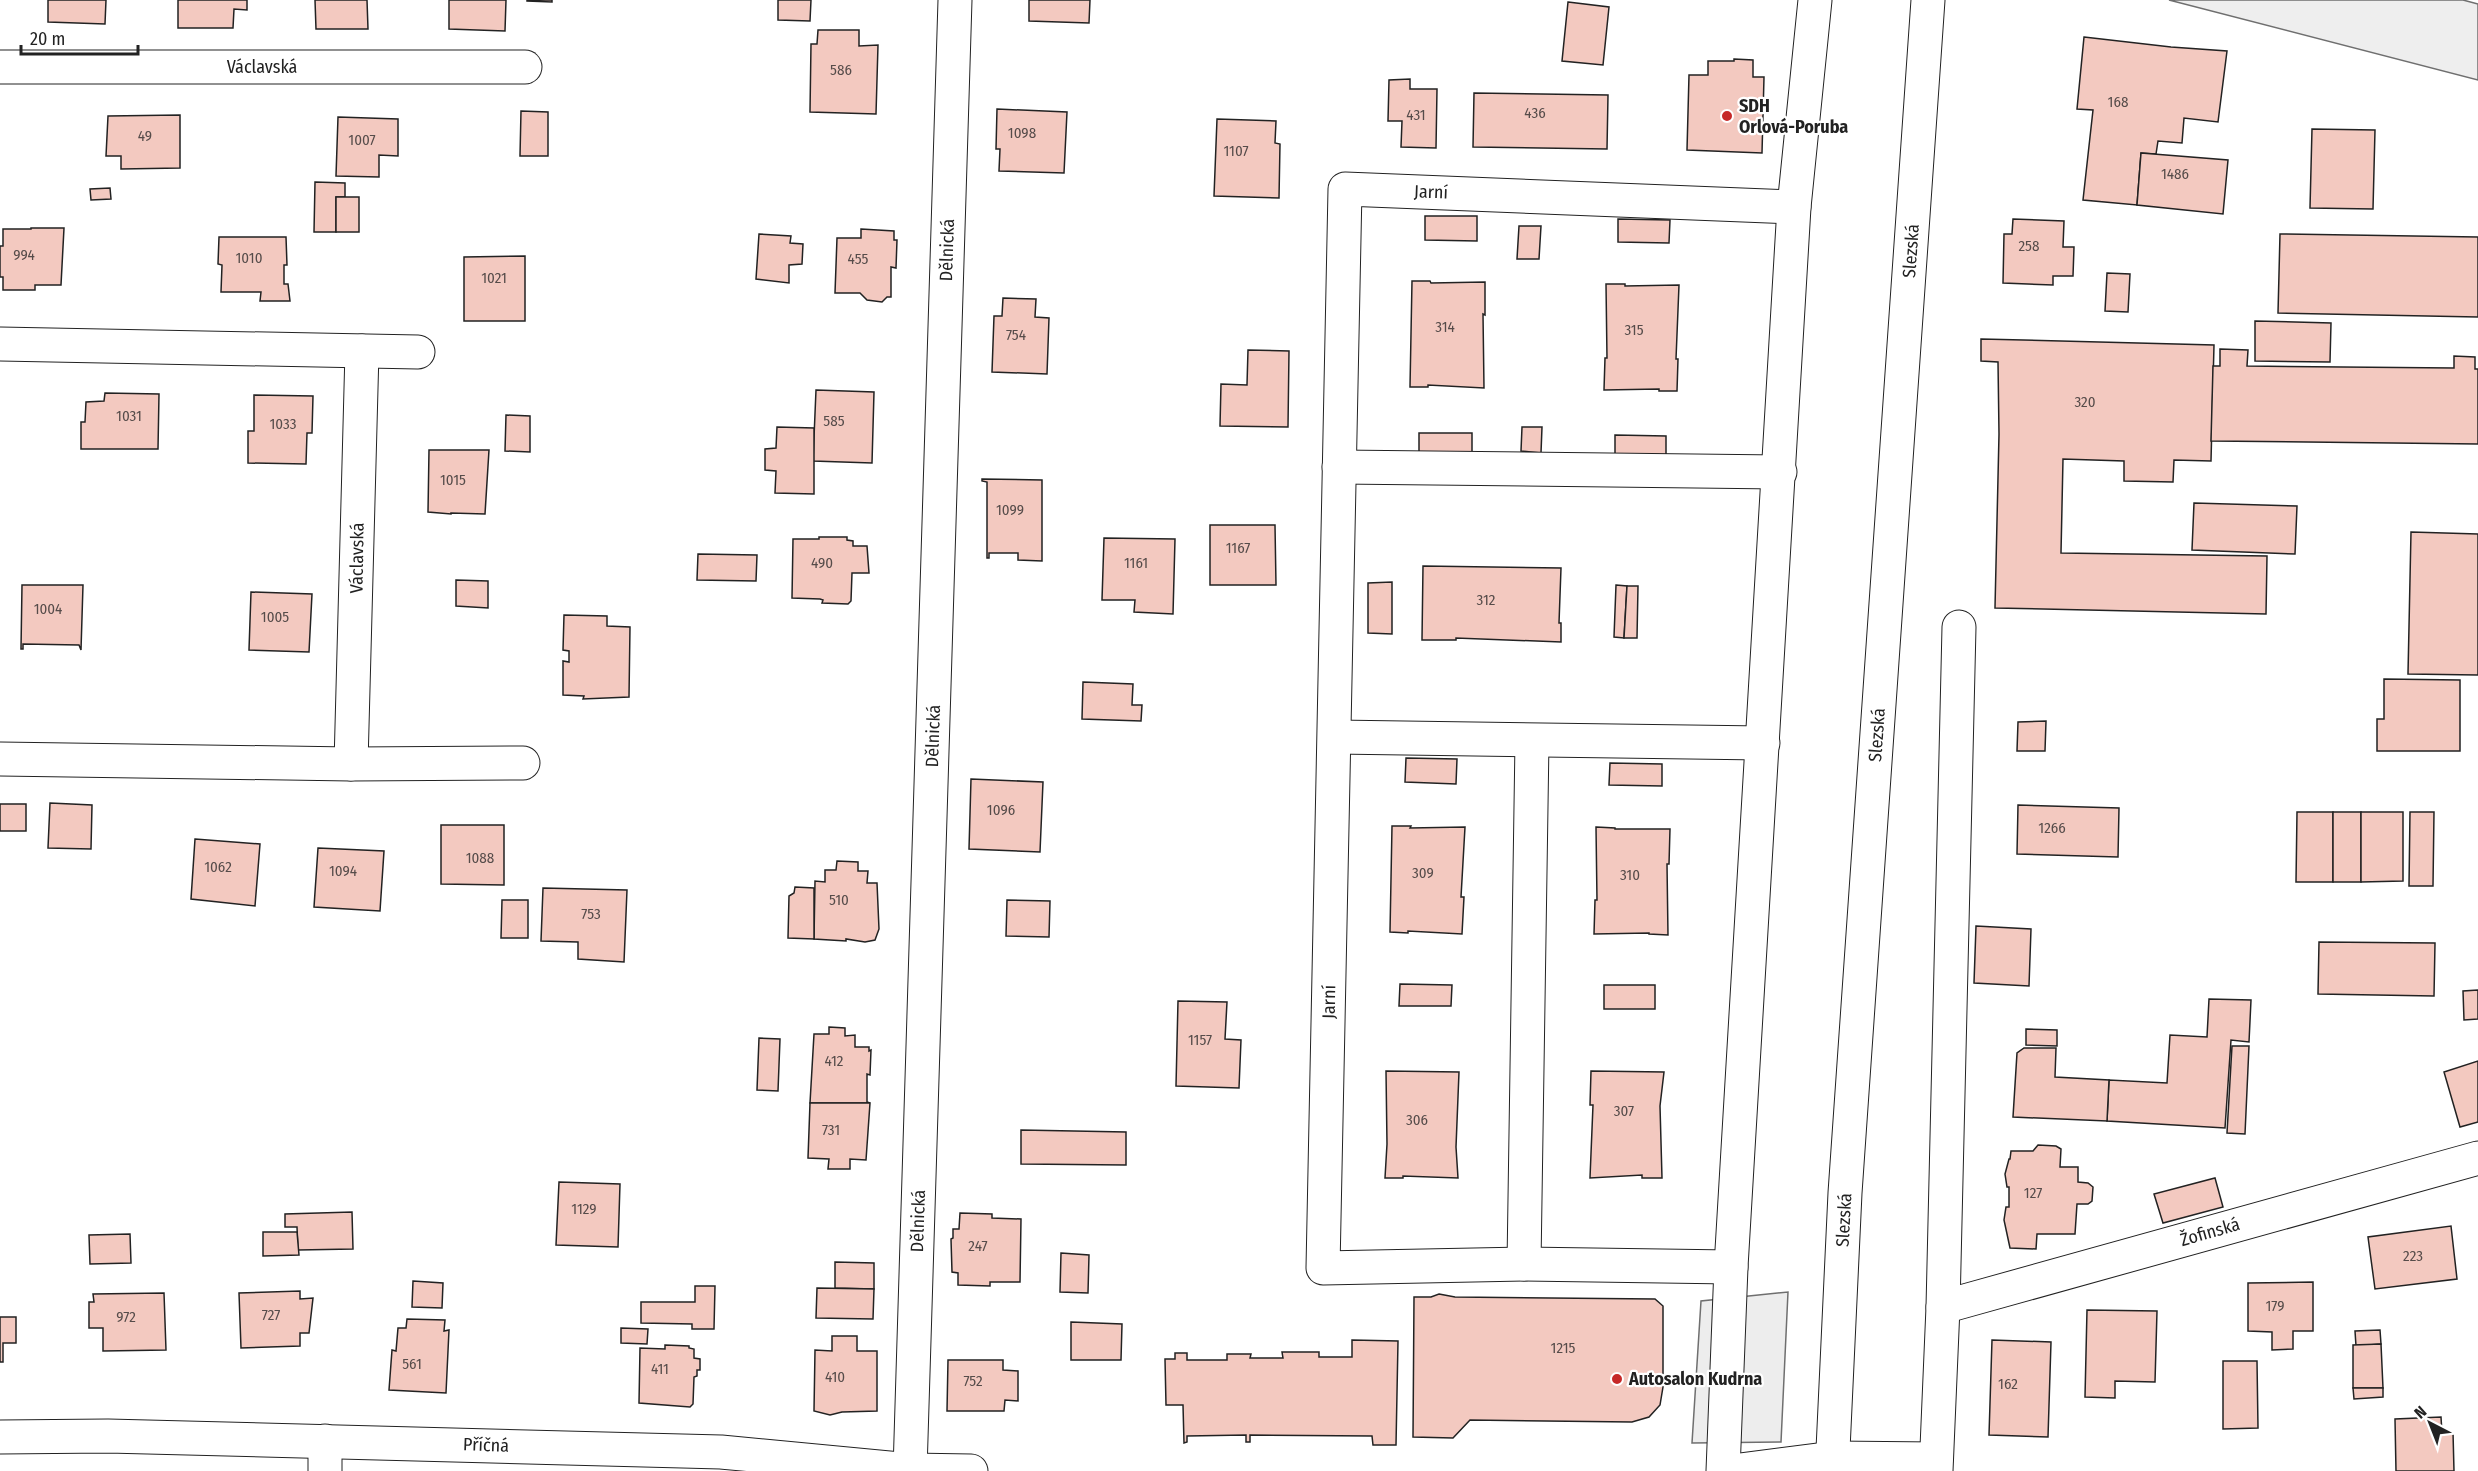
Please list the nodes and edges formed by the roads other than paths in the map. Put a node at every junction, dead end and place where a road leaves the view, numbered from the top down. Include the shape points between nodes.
1 (955, 0) edge
2 (1815, 0) edge
3 (1927, 13) edge
4 (0, 67) edge
5 (525, 67) dead end
6 (1794, 207) junction
7 (0, 344) edge
8 (362, 351) junction
9 (418, 352) dead end
10 (1339, 467) junction
11 (1780, 472) junction
12 (1959, 627) dead end
13 (1335, 737) junction
14 (1532, 741) junction
15 (1763, 743) junction
16 (0, 759) edge
17 (523, 763) dead end
18 (351, 764) junction
19 (2478, 1158) edge
20 (1524, 1264) junction
21 (1731, 1267) junction
22 (1943, 1306) junction
23 (0, 1437) edge
24 (325, 1456) edge
25 (721, 1461) edge
26 (1832, 1465) edge
27 (1936, 1465) edge
28 (910, 1471) edge
29 (971, 1471) edge
30 (1723, 1471) edge
31 (1732, 1471) edge

1 - 28 street, Dělnická
2 - 6 street
3 - 26 street, Slezská via 1845,1193
4 - 5 street, Václavská
6 - 10 street, Jarní via 1345,189
6 - 11 street
7 - 8 street
8 - 9 street
8 - 18 street, Václavská
10 - 11 street
10 - 13 street, Jarní
11 - 15 street
12 - 22 street
13 - 14 street
13 - 20 street, Jarní via 1323,1268
14 - 15 street
14 - 20 street
15 - 21 street
16 - 18 street
17 - 18 street
19 - 22 street, Žofinská
20 - 21 street
21 - 30 street
22 - 27 street
23 - 24 street, Příčná via 108,1436
24 - 25 street, Příčná
25 - 28 street, Příčná
26 - 27 street
26 - 31 street
28 - 29 street, Příčná

